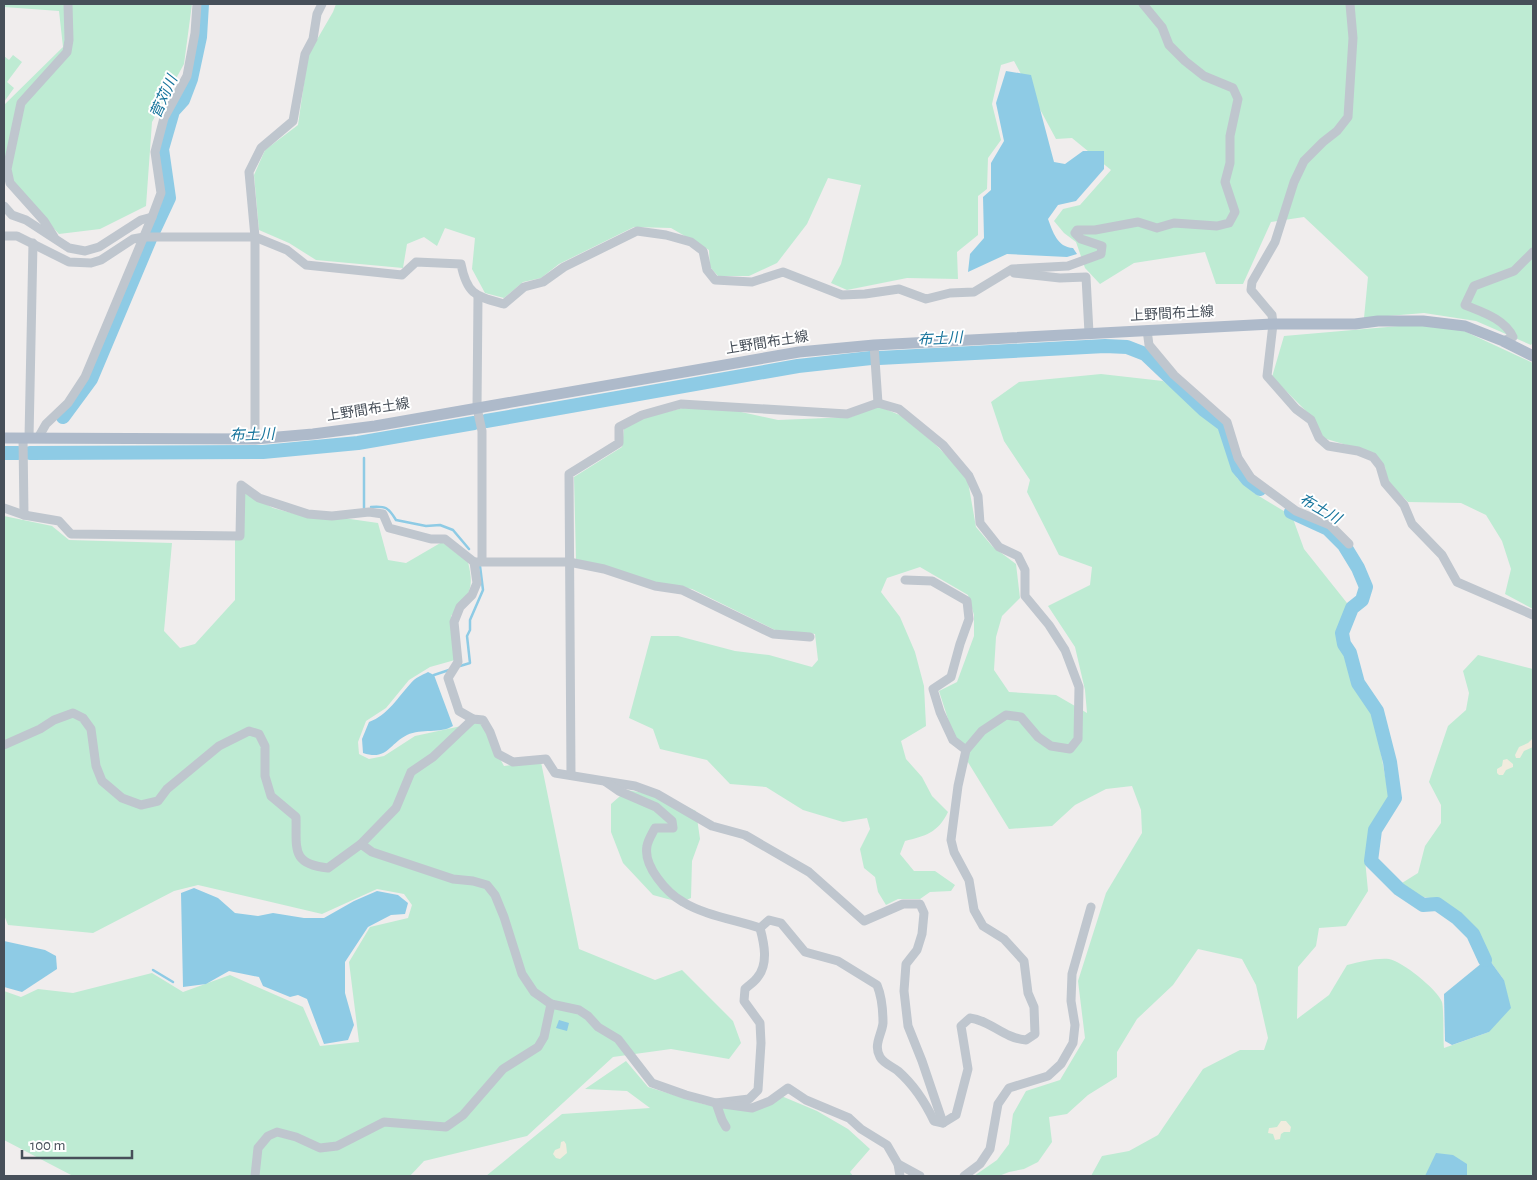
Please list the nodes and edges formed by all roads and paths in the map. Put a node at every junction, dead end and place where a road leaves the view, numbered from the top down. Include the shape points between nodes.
1 (68, 4) edge
2 (197, 4) edge
3 (322, 4) edge
4 (1143, 4) edge
5 (1350, 4) edge
6 (4, 206) edge
7 (152, 217) junction
8 (4, 236) edge
9 (144, 237) junction
10 (255, 237) junction
11 (54, 238) junction
12 (33, 243) junction
13 (1533, 252) edge
14 (1002, 276) junction
15 (478, 296) junction
16 (1273, 324) junction
17 (1147, 330) junction
18 (1089, 333) junction
19 (1503, 341) junction
20 (874, 345) junction
21 (1533, 356) edge
22 (878, 402) junction
23 (476, 408) junction
24 (4, 438) edge
25 (30, 438) junction
26 (255, 439) junction
27 (4, 508) edge
28 (24, 516) junction
29 (1349, 544) dead end
30 (478, 562) junction
31 (569, 562) junction
32 (905, 580) dead end
33 (1533, 615) edge
34 (810, 637) dead end
35 (473, 719) junction
36 (4, 745) edge
37 (966, 750) junction
38 (571, 775) junction
39 (604, 780) junction
40 (361, 844) junction
41 (1091, 907) dead end
42 (760, 928) junction
43 (550, 1004) junction
44 (716, 1103) junction
45 (943, 1123) junction
46 (726, 1127) dead end
47 (898, 1164) junction
48 (255, 1176) edge
49 (900, 1176) edge
50 (920, 1176) edge
51 (964, 1176) edge

1 - 11 street via 66,52 21,104 7,169 10,183 44,221
2 - 7 street via 187,76 164,118 155,152 160,193
3 - 10 street via 313,39 305,54 293,122 261,148 249,172
4 - 14 street via 1162,27 1169,45 1204,76 1233,88 1238,99 1225,182 1235,212 1229,224 1174,223 1157,228 1138,222 1077,230 1075,234 1081,239 1102,246 1101,254 1068,266 1012,269
5 - 16 street via 1353,38 1348,117 1338,131 1304,161 1275,242 1252,282 1252,290 1272,315
6 - 11 street via 12,215
7 - 9 street
7 - 11 street via 141,220 99,247 85,251 69,248
8 - 12 street via 17,236
9 - 10 street
9 - 12 street via 133,239 91,263 69,262
9 - 25 street via 86,377 68,403
10 - 15 street via 287,250 306,265 402,275 416,262 461,264 464,282
10 - 26 street
12 - 25 street
13 - 19 street via 1514,271 1474,286 1465,305 1509,327 1513,336
14 - 15 street via 974,292 926,299 899,289 842,295 783,272 752,282 715,280 707,270 704,251 691,242 637,231 564,267 543,282 524,287 504,304
14 - 18 street via 1014,273 1086,277
15 - 23 street
16 - 17 main road, 上野間布土線
16 - 19 main road, 上野間布土線 via 1423,321 1465,326
16 - 33 street via 1267,376 1296,409 1311,420 1319,438 1328,446 1373,457 1380,466 1384,482 1404,505 1412,524 1442,556 1457,582
17 - 18 main road, 上野間布土線
17 - 29 street via 1149,345 1174,375 1227,422 1238,458 1251,478 1296,511 1330,525
18 - 20 main road, 上野間布土線
19 - 21 main road, 上野間布土線
20 - 22 street
20 - 23 main road, 上野間布土線 via 799,352
22 - 31 street via 847,414 682,404 642,415 619,427 619,443 569,474
22 - 37 street via 899,409 924,428 969,476 978,496 980,523 998,547 1018,556 1025,570 1025,596 1065,650 1079,687 1078,739 1070,749 1051,746 1038,737 1021,717 1006,715 982,731
23 - 26 main road, 上野間布土線 via 375,426
23 - 30 street via 482,431
24 - 25 main road, 上野間布土線
25 - 26 main road, 上野間布土線
25 - 28 street
27 - 28 street
28 - 30 street via 59,521 71,534 240,536 241,486 259,498 308,514 383,514 389,528 432,539 445,538
30 - 31 street
30 - 35 street via 477,583 472,596 460,607 454,622 458,662 448,678 459,711
31 - 34 street via 604,569 655,586 682,590 773,634
31 - 38 street
32 - 37 street via 932,581 967,601 969,619 951,677 933,689 953,740
35 - 38 street via 483,720 498,754 513,762 546,759 555,773
35 - 40 street via 433,757 411,772 396,808
36 - 40 street via 73,713 83,718 91,729 96,766 102,781 122,798 141,805 158,801 167,789 219,746 249,731 259,734 265,746 265,776 271,796 296,817 297,852 303,861 328,868
37 - 45 street via 951,840 968,880 974,910 983,926 1004,939 1024,961 1028,993 1034,1007 1035,1034 1026,1040 1017,1039 980,1019 970,1018 965,1022 961,1026 968,1070 956,1115
38 - 39 street
39 - 42 street via 619,791 656,807 672,821 673,828 655,828 647,846 647,859 652,871 664,886 682,902
39 - 45 street via 657,794 712,826 745,835 809,872 864,921 903,904 920,904 924,913 922,934 918,950 906,964 904,991 908,1026
40 - 43 street via 372,852 453,879 487,885 504,917 522,974 534,992
41 - 51 street via 1072,974 1073,1042 1061,1064 1048,1076 1008,1088 998,1104 990,1149 980,1164
42 - 44 street via 765,946 764,964 758,978 745,989 744,1001 760,1022 758,1090 749,1099
42 - 45 street via 769,920 781,922 805,952 838,961 877,985 883,1025 877,1045 880,1057 915,1089 934,1121
43 - 44 street via 579,1010 618,1039 652,1083
43 - 48 street via 544,1037 538,1047 503,1070 463,1115 446,1127 384,1122 337,1146 320,1148 277,1132 268,1136 258,1148
44 - 46 street
44 - 47 street via 752,1108 770,1102 788,1088 806,1100 849,1118 887,1145
47 - 49 street
47 - 50 street

